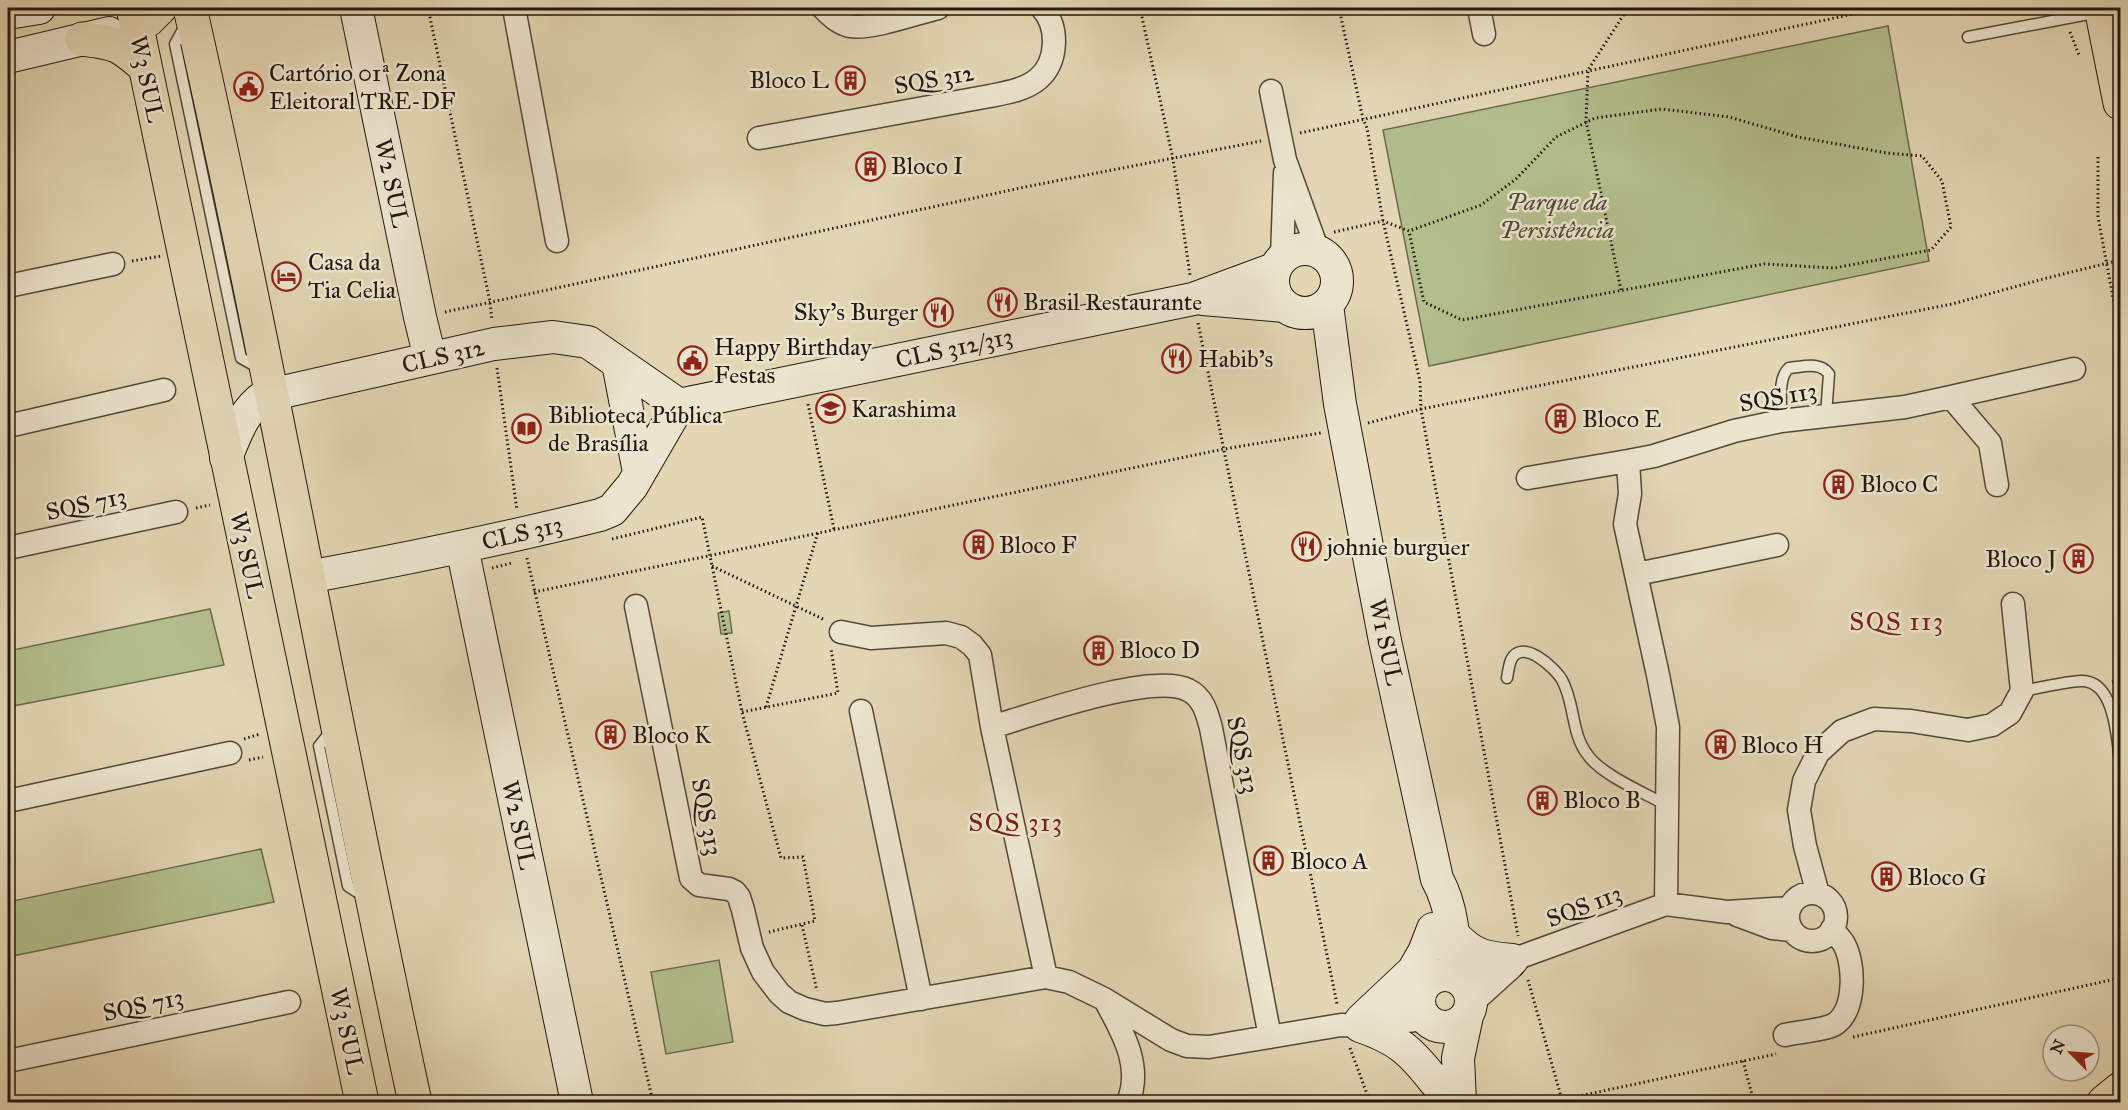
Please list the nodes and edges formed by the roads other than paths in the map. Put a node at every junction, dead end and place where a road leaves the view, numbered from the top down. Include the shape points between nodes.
1 (39, 8) edge
2 (356, 8) edge
3 (514, 8) edge
4 (823, 8) edge
5 (938, 8) edge
6 (1042, 8) edge
7 (1479, 8) edge
8 (2101, 10) edge
9 (191, 11) edge
10 (8, 14) edge
11 (143, 14) edge
12 (1484, 34) dead end
13 (1968, 37) dead end
14 (82, 39) junction
15 (8, 57) edge
16 (145, 67) junction
17 (1271, 91) dead end
18 (2121, 103) edge
19 (759, 138) dead end
20 (1286, 160) junction
21 (557, 241) dead end
22 (1316, 244) junction
23 (1278, 263) junction
24 (113, 264) road end
25 (8, 286) edge
26 (1193, 299) junction
27 (1327, 305) junction
28 (1290, 309) junction
29 (430, 358) junction
30 (618, 363) junction
31 (2074, 369) dead end
32 (269, 383) junction
33 (164, 390) dead end
34 (1951, 397) junction
35 (679, 405) junction
36 (1826, 415) junction
37 (1342, 417) junction
38 (1781, 421) junction
39 (8, 426) edge
40 (226, 458) junction
41 (1628, 461) junction
42 (639, 472) junction
43 (1528, 478) dead end
44 (1997, 485) dead end
45 (176, 513) road end
46 (1777, 545) dead end
47 (462, 547) junction
48 (8, 548) edge
49 (1637, 574) junction
50 (308, 577) junction
51 (2013, 604) dead end
52 (636, 606) dead end
53 (832, 631) road end
54 (1507, 678) dead end
55 (2022, 691) junction
56 (861, 711) dead end
57 (992, 727) junction
58 (230, 753) dead end
59 (2121, 762) edge
60 (8, 801) edge
61 (1668, 806) junction
62 (1801, 900) junction
63 (1666, 904) junction
64 (1727, 912) junction
65 (1832, 929) junction
66 (1792, 930) junction
67 (1444, 932) junction
68 (380, 933) junction
69 (329, 948) junction
70 (1517, 959) junction
71 (1046, 977) junction
72 (391, 991) junction
73 (339, 993) junction
74 (921, 999) junction
75 (1104, 999) junction
76 (1446, 999) junction
77 (289, 1002) dead end
78 (1353, 1024) junction
79 (1785, 1035) dead end
80 (1270, 1037) junction
81 (8, 1061) edge
82 (2121, 1089) edge
83 (1437, 1092) edge
84 (362, 1102) edge
85 (415, 1102) edge
86 (577, 1102) edge
87 (1128, 1102) edge
88 (1460, 1102) edge
89 (2104, 1102) edge

1 - 10 street
2 - 29 street, W2 SUL
3 - 21 street
4 - 5 street via 833,19 851,26
6 - 19 street, SQS 312 via 1052,25 1054,46 1049,65 1026,86
7 - 12 street
8 - 13 lane
8 - 18 main road
9 - 32 main road
11 - 14 street
11 - 16 main road, W3 SUL
14 - 15 street
14 - 16 main road via 123,48
16 - 40 main road, W3 SUL
17 - 20 street
20 - 22 street
20 - 23 street
22 - 23 street via 1293,250
22 - 27 street via 1336,269 1335,294
23 - 26 street, CLS 312/313
23 - 28 street via 1272,282 1275,295
24 - 25 street
26 - 28 street, CLS 312/313
26 - 35 street, CLS 312/313
27 - 28 street via 1307,314
27 - 37 street, W1 SUL
28 - 37 street, W1 SUL
29 - 30 street, CLS 312 via 494,344 553,337 588,342
29 - 32 street, CLS 312
30 - 35 street, CLS 312
30 - 42 street
31 - 34 street, SQS 113
32 - 40 street, CLS 312 via 249,410
32 - 50 main road
33 - 39 street
34 - 36 street, SQS 113 via 1905,407
34 - 44 street via 1990,443
35 - 42 street, CLS 313
36 - 38 street, SQS 113
36 - 38 lane via 1826,369 1789,368 1782,380
37 - 67 street, W1 SUL via 1437,879 1434,896
38 - 41 street, SQS 113
40 - 69 main road, W3 SUL
41 - 43 street, SQS 113
41 - 49 street via 1630,494 1625,524
42 - 47 street, CLS 313 via 612,510 525,553
45 - 48 street, SQS 713
46 - 49 street
47 - 50 street, CLS 313
47 - 86 street, W2 SUL
49 - 61 street via 1668,727
50 - 68 main road
51 - 55 street
52 - 74 street, SQS 313 via 691,878 699,885 729,889 739,897 752,948 763,972 789,1002 822,1014
53 - 57 street via 871,638 946,633 961,637 980,656
54 - 61 lane via 1516,653 1526,651 1541,659 1562,680 1578,739 1594,763
55 - 59 lane via 2084,681 2096,686 2112,708
55 - 62 street via 2010,713 1992,725 1968,730 1874,719 1842,731 1818,753 1804,781 1799,810 1805,846
56 - 74 street
57 - 71 street
57 - 80 street, SQS 313 via 1096,695 1155,686 1178,686 1197,696 1211,728
58 - 60 street
61 - 63 street
62 - 64 street, SQS 113
62 - 65 street via 1825,897 1834,908
62 - 66 street via 1788,919
63 - 64 street, SQS 113
63 - 70 street, SQS 113
64 - 66 street, SQS 113 via 1772,928
65 - 66 street, SQS 113 via 1824,938 1812,941 1800,939
65 - 79 street via 1849,957 1852,994 1844,1016 1834,1025
67 - 70 street via 1482,956
67 - 76 street, W1 SUL
67 - 78 street via 1424,952 1413,971
68 - 69 main road via 373,942 351,954
68 - 72 main road
69 - 73 main road, W3 SUL
70 - 76 street, SQS 113
71 - 74 street, SQS 313
71 - 75 street, SQS 313 via 1069,982
72 - 73 main road via 384,983 368,978 351,981
72 - 85 main road
73 - 84 main road, W3 SUL
75 - 80 street, SQS 313 via 1187,1046 1209,1047
75 - 87 street via 1131,1053 1132,1087
76 - 78 street, SQS 313
76 - 83 street, W1 SUL
76 - 88 street, W1 SUL via 1458,1058
77 - 81 street, SQS 713
78 - 80 street, SQS 313
78 - 83 street via 1393,1039 1415,1056
82 - 89 main road

